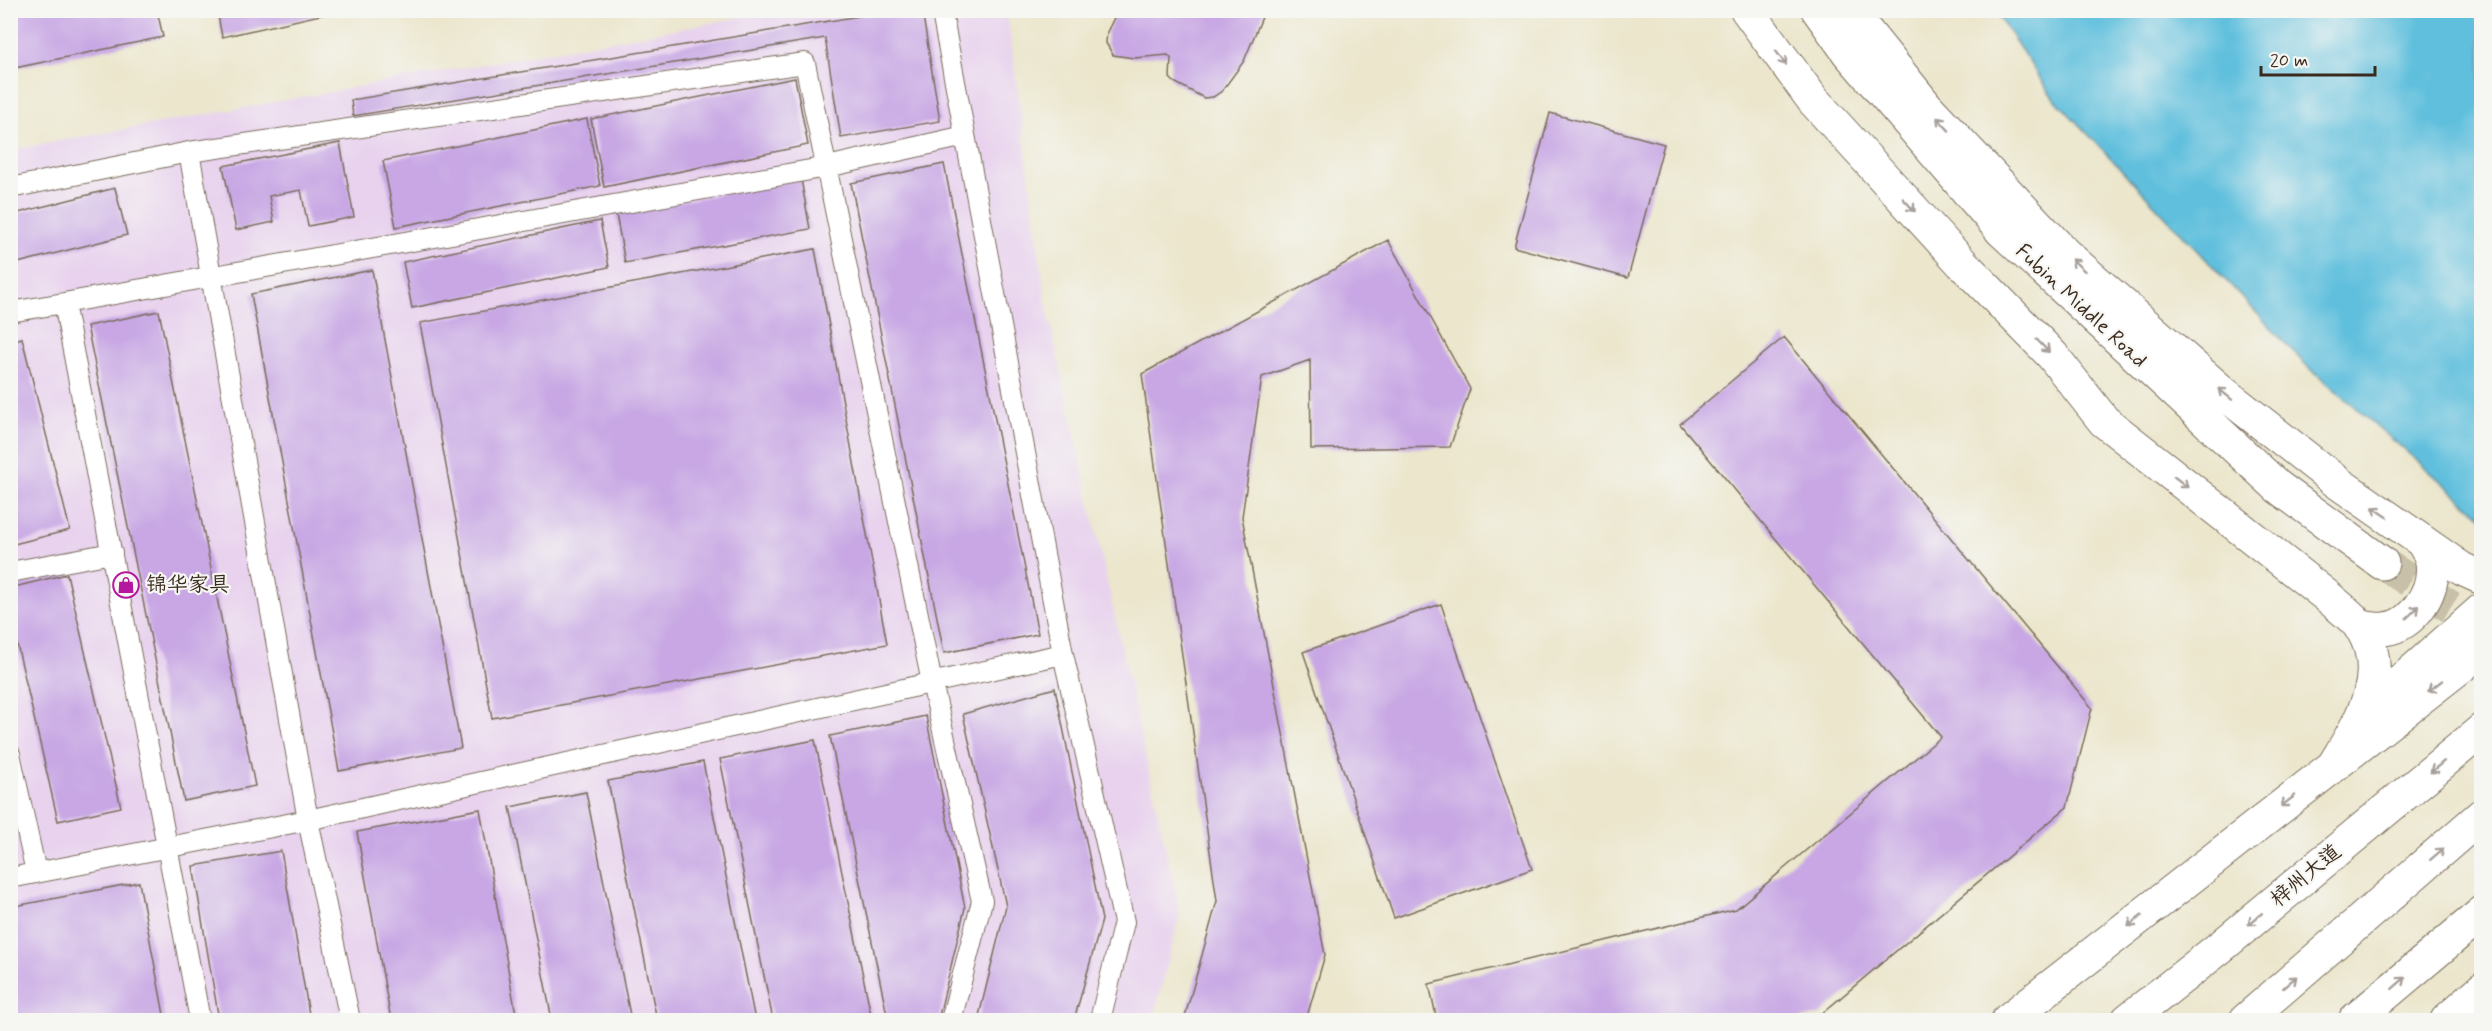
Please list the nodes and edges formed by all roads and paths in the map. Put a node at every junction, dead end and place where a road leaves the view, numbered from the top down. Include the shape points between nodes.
1 (1747, 10) edge
2 (1818, 10) edge
3 (1849, 10) edge
4 (942, 14) dead end
5 (965, 136) junction
6 (189, 152) junction
7 (827, 167) junction
8 (10, 188) edge
9 (211, 277) junction
10 (64, 303) junction
11 (10, 312) edge
12 (2422, 541) junction
13 (112, 553) junction
14 (2382, 563) tunnel mouth
15 (10, 572) edge
16 (2481, 578) edge
17 (2481, 610) edge
18 (2360, 627) junction
19 (2481, 650) edge
20 (1064, 654) junction
21 (932, 683) junction
22 (2364, 714) junction
23 (2481, 730) edge
24 (10, 754) edge
25 (2334, 765) junction
26 (2481, 815) edge
27 (308, 819) junction
28 (167, 847) junction
29 (36, 872) junction
30 (10, 878) edge
31 (2481, 913) edge
32 (2481, 989) edge
33 (200, 1020) edge
34 (350, 1020) edge
35 (951, 1020) edge
36 (1100, 1020) edge
37 (2008, 1020) edge
38 (2128, 1020) edge
39 (2246, 1020) edge
40 (2355, 1020) edge
41 (2447, 1020) edge

1 -> 18 main road via 1813,100 2052,355 2104,421 2328,597
2 - 14 main road, Fubin Middle Road via 1848,52 2001,231 2278,487
12 -> 3 main road via 2337,482 2221,392 2065,254 1927,107
4 - 5 lane
5 - 7 lane
5 - 20 lane
6 - 7 lane via 805,63
6 - 8 lane
6 - 9 lane
7 - 9 lane
7 - 21 lane
9 - 10 lane
9 - 27 lane
10 - 11 lane
10 - 13 lane
12 - 16 main road
18 -> 12 main road via 2386,629 2409,617 2424,601 2432,561
13 - 15 lane
13 - 28 lane
17 - 22 main road
18 - 22 main road via 2372,650 2374,679
19 -> 25 main road
20 - 21 lane
20 - 36 lane via 1124,922
21 - 27 lane
21 - 35 lane via 982,902
22 - 25 main road
23 -> 38 main road, 梓州大道
24 - 29 lane
25 -> 37 main road
39 -> 26 main road
27 - 28 lane
27 - 34 lane
28 - 29 lane
28 - 33 lane
29 - 30 lane
40 -> 31 main road
32 - 41 main road

